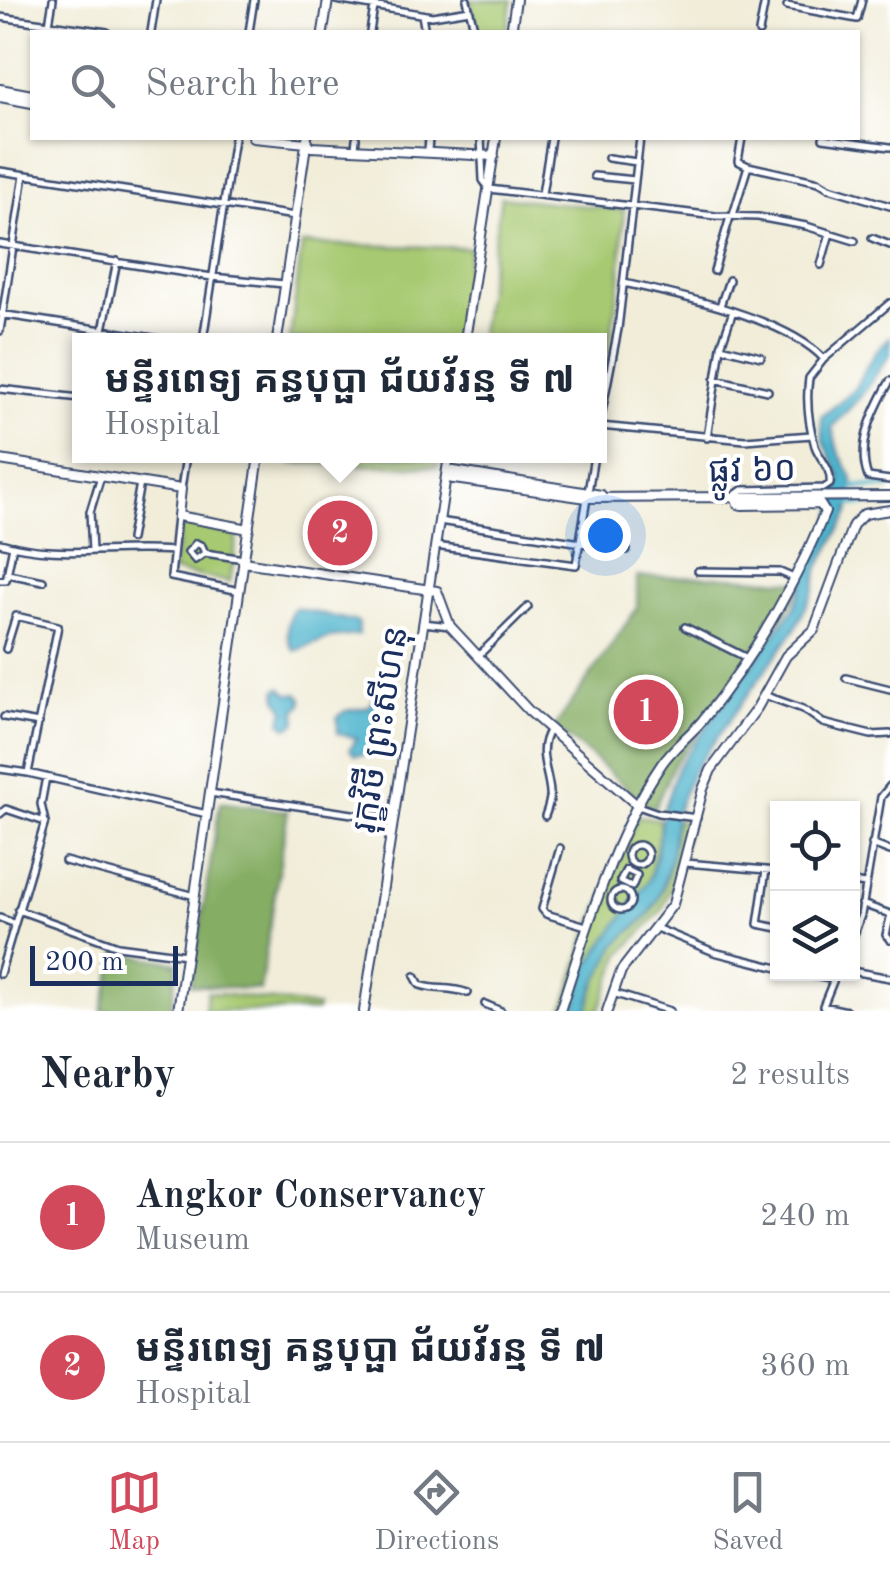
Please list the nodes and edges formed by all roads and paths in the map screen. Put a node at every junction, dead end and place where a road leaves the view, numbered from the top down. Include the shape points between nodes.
1 (52, 0) edge
2 (156, 0) edge
3 (254, 0) edge
4 (328, 0) edge
5 (336, 0) edge
6 (392, 0) edge
7 (467, 0) edge
8 (516, 0) edge
9 (862, 0) edge
10 (764, 6) dead end
11 (786, 6) dead end
12 (374, 7) junction
13 (391, 10) junction
14 (470, 10) junction
15 (422, 15) junction
16 (0, 17) edge
17 (48, 24) junction
18 (92, 30) edge
19 (152, 30) edge
20 (249, 30) edge
21 (323, 30) edge
22 (370, 30) edge
23 (426, 30) edge
24 (474, 30) edge
25 (511, 30) edge
26 (759, 30) edge
27 (0, 89) edge
28 (30, 95) edge
29 (0, 97) edge
30 (30, 103) edge
31 (234, 140) edge
32 (305, 140) edge
33 (306, 140) edge
34 (356, 140) edge
35 (429, 140) edge
36 (481, 140) edge
37 (496, 140) edge
38 (551, 140) edge
39 (640, 140) edge
40 (742, 140) edge
41 (837, 140) edge
42 (890, 147) edge
43 (354, 148) junction
44 (428, 151) junction
45 (481, 155) junction
46 (494, 156) junction
47 (608, 158) dead end
48 (637, 162) junction
49 (748, 166) junction
50 (0, 171) edge
51 (24, 175) junction
52 (594, 176) dead end
53 (635, 180) junction
54 (489, 189) junction
55 (542, 195) junction
56 (224, 206) junction
57 (632, 206) junction
58 (890, 206) edge
59 (295, 216) junction
60 (731, 216) junction
61 (830, 234) junction
62 (872, 238) dead end
63 (855, 241) dead end
64 (0, 244) edge
65 (890, 245) edge
66 (13, 246) junction
67 (117, 261) junction
68 (821, 266) dead end
69 (714, 272) dead end
70 (212, 277) junction
71 (730, 280) dead end
72 (624, 282) junction
73 (286, 284) junction
74 (890, 303) edge
75 (720, 306) junction
76 (733, 312) junction
77 (1, 315) edge
78 (0, 331) edge
79 (103, 331) junction
80 (117, 333) edge
81 (204, 333) edge
82 (279, 333) edge
83 (467, 333) edge
84 (720, 347) junction
85 (761, 358) dead end
86 (824, 359) junction
87 (609, 374) joint
88 (715, 379) junction
89 (890, 382) edge
90 (607, 385) edge
91 (0, 389) edge
92 (768, 391) dead end
93 (72, 397) edge
94 (607, 425) edge
95 (812, 436) junction
96 (708, 438) junction
97 (0, 460) edge
98 (185, 463) edge
99 (259, 463) edge
100 (448, 463) edge
101 (593, 463) edge
102 (447, 474) junction
103 (101, 476) junction
104 (890, 480) edge
105 (140, 482) junction
106 (181, 488) junction
107 (587, 495) junction
108 (890, 496) edge
109 (735, 497) junction
110 (890, 510) edge
111 (178, 516) junction
112 (440, 521) junction
113 (248, 528) junction
114 (130, 539) dead end
115 (579, 542) junction
116 (0, 543) edge
117 (13, 546) junction
118 (435, 546) junction
119 (628, 550) dead end
120 (92, 551) junction
121 (172, 551) junction
122 (205, 553) dead end
123 (244, 561) junction
124 (698, 571) dead end
125 (8, 574) junction
126 (794, 578) junction
127 (0, 580) edge
128 (43, 581) dead end
129 (428, 588) junction
130 (240, 591) junction
131 (528, 608) dead end
132 (423, 622) junction
133 (450, 626) junction
134 (685, 627) dead end
135 (4, 646) edge
136 (478, 656) junction
137 (747, 658) junction
138 (846, 678) dead end
139 (890, 690) edge
140 (764, 696) junction
141 (4, 717) dead end
142 (39, 724) junction
143 (550, 729) junction
144 (890, 734) edge
145 (0, 769) edge
146 (28, 773) junction
147 (46, 778) junction
148 (890, 786) edge
149 (210, 793) junction
150 (638, 806) junction
151 (0, 814) edge
152 (206, 814) junction
153 (546, 816) dead end
154 (696, 818) junction
155 (393, 820) junction
156 (45, 822) junction
157 (872, 844) junction
158 (560, 848) dead end
159 (890, 852) edge
160 (65, 860) dead end
161 (648, 860) joint
162 (686, 862) junction
163 (766, 870) junction
164 (770, 870) edge
165 (860, 883) edge
166 (865, 884) junction
167 (195, 896) junction
168 (862, 904) junction
169 (630, 905) joint
170 (18, 910) junction
171 (860, 911) edge
172 (890, 916) edge
173 (0, 918) edge
174 (12, 924) junction
175 (587, 926) junction
176 (770, 926) edge
177 (656, 928) junction
178 (890, 940) edge
179 (186, 955) junction
180 (770, 966) edge
181 (860, 973) edge
182 (0, 974) edge
183 (416, 976) dead end
184 (890, 978) edge
185 (832, 981) edge
186 (468, 993) dead end
187 (613, 993) junction
188 (485, 1004) dead end
189 (178, 1011) edge
190 (364, 1011) edge
191 (501, 1011) edge
192 (560, 1011) edge
193 (607, 1011) edge
194 (670, 1011) edge
195 (847, 1011) edge

1 - 17 street
2 - 19 street
3 - 20 street
4 - 21 street
5 - 12 street
6 - 13 street
7 - 14 street
8 - 25 street
9 - 11 street via 857,19
10 - 26 street
12 - 13 street
12 - 22 street
13 - 15 street
14 - 15 street
14 - 24 street
15 - 23 street
16 - 17 street
17 - 18 street
27 - 28 street
29 - 30 street
31 - 56 street
32 - 59 street
33 - 43 street via 312,147
34 - 43 street
35 - 44 street
36 - 45 street
37 - 46 street
38 - 55 street
39 - 48 street
40 - 49 street via 738,162
41 - 42 street
43 - 44 street
44 - 45 street
45 - 46 street
45 - 54 street
46 - 54 street
47 - 48 street
48 - 53 street
49 - 58 street
49 - 60 street
50 - 51 street
51 - 56 street
51 - 66 street
52 - 53 street
53 - 57 street
54 - 55 street
54 - 83 street
55 - 57 street
56 - 59 street
56 - 70 street
57 - 60 street
57 - 72 street
59 - 73 street
60 - 61 street
60 - 69 street
61 - 63 street
61 - 68 street
62 - 65 street
64 - 66 street
66 - 67 street
66 - 77 street
67 - 70 street
67 - 79 street
70 - 73 street
70 - 81 street
71 - 75 street
72 - 75 street
72 - 87 street
73 - 82 street
74 - 86 street
75 - 76 street
76 - 84 street
76 - 86 street
77 - 78 street
77 - 79 street
79 - 80 street
84 - 85 street
84 - 88 street
86 - 95 street via 808,383
87 - 90 street
88 - 92 street
88 - 96 street
89 - 104 street via 870,422 864,461 868,477
91 - 93 street
94 - 96 street
95 - 96 street
95 - 109 street via 832,475 828,487 742,490
97 - 103 street
98 - 106 street
99 - 113 street
100 - 102 street, រុក្ខវិថី ព្រះសីហនុ
101 - 107 street
102 - 107 street, ផ្លូវ ៦០
102 - 112 street, រុក្ខវិថី ព្រះសីហនុ
103 - 105 street
103 - 120 street via 90,512
105 - 106 street
105 - 114 street
106 - 111 street
107 - 109 street, ផ្លូវ ៦០
107 - 115 street
108 - 109 street, ផ្លូវ ៦០
109 - 126 street via 742,505 824,508
110 - 140 street via 864,514 853,524 814,630 786,656
111 - 113 street
111 - 121 street
112 - 115 street
112 - 118 street, រុក្ខវិថី ព្រះសីហនុ
113 - 123 street
115 - 118 street via 576,565
115 - 119 street
116 - 117 street
117 - 120 street via 60,554
117 - 125 street
118 - 129 street, រុក្ខវិថី ព្រះសីហនុ
120 - 121 street
121 - 130 street via 174,578
122 - 123 street
123 - 129 street
123 - 130 street
124 - 126 street
125 - 127 street
125 - 128 street
126 - 137 street
129 - 132 street, រុក្ខវិថី ព្រះសីហនុ
129 - 133 street via 437,590
130 - 149 street
131 - 136 street
132 - 133 street
132 - 155 street, រុក្ខវិថី ព្រះសីហនុ
133 - 136 street
134 - 137 street
135 - 142 street via 16,616 58,626
136 - 143 street
137 - 150 street via 660,766
138 - 139 street
140 - 144 street via 823,723
140 - 154 street via 711,770
141 - 142 street
142 - 146 street
143 - 150 street
143 - 153 street via 542,757 551,795
145 - 146 street
146 - 147 street
147 - 152 street
147 - 156 street via 40,804
148 - 157 street via 881,797
149 - 152 street
149 - 155 street
150 - 154 street
150 - 175 street
151 - 156 street via 6,809
152 - 167 street
154 - 162 street
155 - 190 street, រុក្ខវិថី ព្រះសីហនុ
156 - 170 street
157 - 159 street
157 - 166 street
158 - 175 street via 542,909
160 - 167 street
161 - 161 street via 643,846 629,850 634,864
162 - 163 street
162 - 177 street via 673,904
163 - 164 street
163 - 176 street via 758,924
165 - 166 street
166 - 168 street
167 - 179 street
168 - 171 street
168 - 172 street
169 - 169 street via 625,891 612,896 616,909
170 - 174 street
170 - 179 street via 118,946
172 - 178 street
173 - 174 street
174 - 182 street
175 - 192 street
177 - 180 street
177 - 187 street via 627,962
179 - 189 street
181 - 184 street
183 - 186 street via 426,987
185 - 195 street via 823,1003
187 - 193 street
187 - 194 street
188 - 191 street

